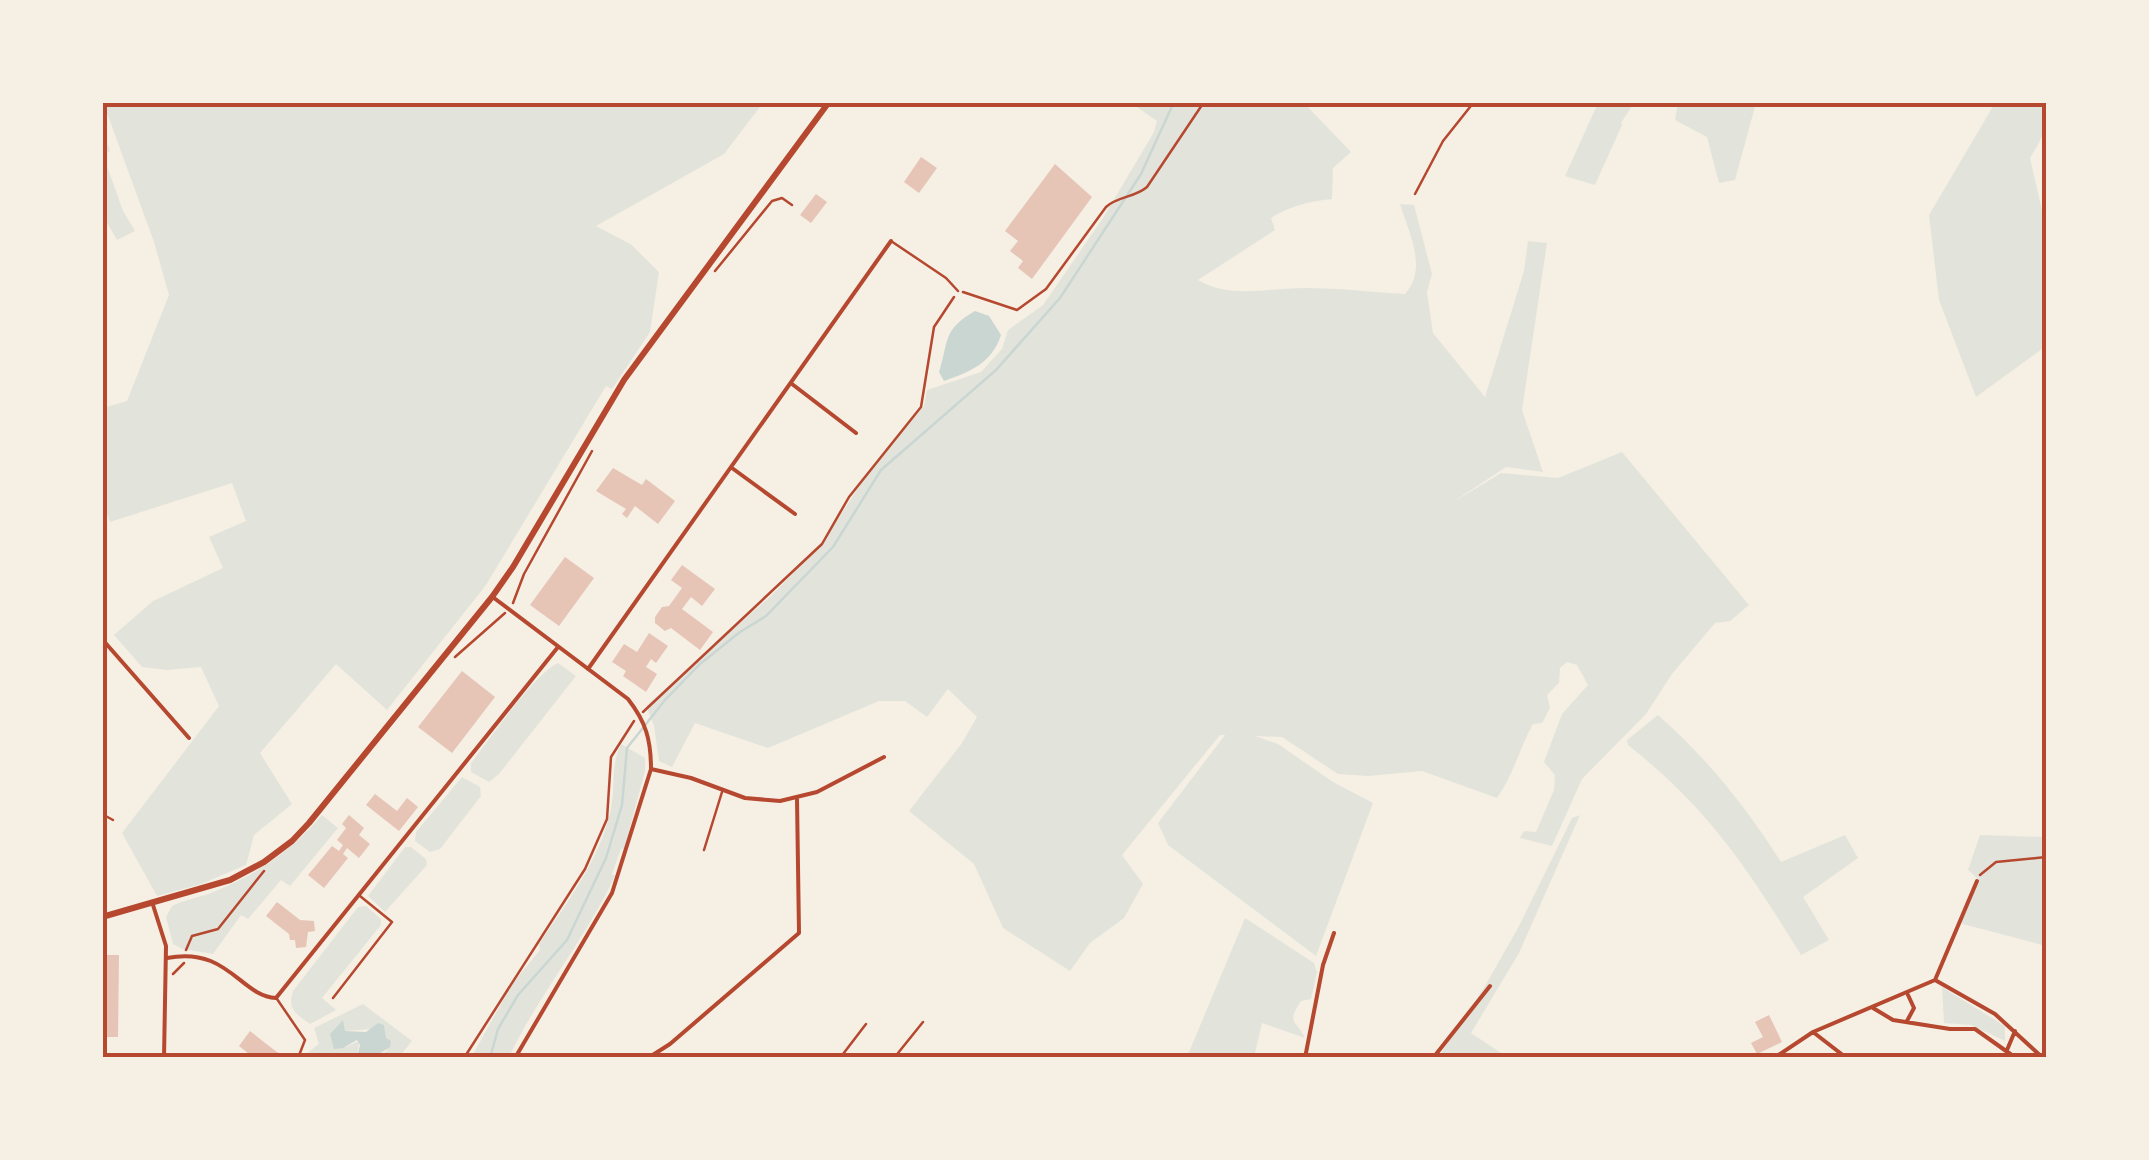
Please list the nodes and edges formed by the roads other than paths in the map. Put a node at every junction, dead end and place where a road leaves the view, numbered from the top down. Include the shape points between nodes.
1 (829, 102) edge
2 (1474, 102) edge
3 (1415, 194) dead end
4 (891, 241) joint
5 (958, 291) road end
6 (792, 384) junction
7 (856, 433) dead end
8 (732, 468) junction
9 (795, 514) dead end
10 (492, 597) junction
11 (102, 639) edge
12 (558, 647) junction
13 (588, 669) junction
14 (189, 738) dead end
15 (884, 757) dead end
16 (652, 769) junction
17 (722, 791) junction
18 (797, 800) junction
19 (102, 814) edge
20 (113, 820) dead end
21 (704, 850) dead end
22 (1977, 881) road end
23 (360, 896) junction
24 (152, 904) junction
25 (102, 917) edge
26 (1334, 933) dead end
27 (167, 958) junction
28 (354, 970) junction
29 (359, 974) dead end
30 (1935, 980) junction
31 (1490, 986) dead end
32 (1906, 993) junction
33 (276, 998) junction
34 (334, 998) dead end
35 (1873, 1008) junction
36 (1907, 1021) junction
37 (923, 1022) dead end
38 (866, 1024) dead end
39 (2016, 1031) junction
40 (1813, 1032) junction
41 (2006, 1050) junction
42 (1844, 1056) edge
43 (164, 1058) edge
44 (298, 1058) edge
45 (515, 1058) edge
46 (648, 1058) edge
47 (840, 1058) edge
48 (894, 1058) edge
49 (1305, 1058) edge
50 (1433, 1058) edge
51 (1774, 1058) edge
52 (2016, 1058) edge
53 (2044, 1058) edge

1 - 10 main road via 624,380
2 - 3 lane via 1432,157
4 - 5 lane
4 - 6 street
6 - 7 street
6 - 8 street
8 - 9 street
8 - 13 street
10 - 12 street
10 - 24 main road via 292,840 230,880
11 - 14 street
12 - 13 street
12 - 23 street
13 - 16 street via 642,717
15 - 18 street
16 - 17 street
16 - 45 street via 612,894
17 - 18 street
17 - 21 lane
18 - 46 street via 795,938
19 - 20 lane
22 - 30 street
23 - 28 lane via 392,922
23 - 33 street
24 - 25 main road
24 - 27 street
26 - 49 street
27 - 33 street via 212,961
27 - 43 street
28 - 29 lane
28 - 34 lane
30 - 32 street
30 - 39 street
31 - 50 street
32 - 35 street
32 - 36 street via 1914,1008
33 - 44 lane via 304,1040
35 - 36 street via 1885,1018
35 - 40 street
36 - 41 street via 1975,1029
37 - 48 lane
38 - 47 lane
39 - 41 street
39 - 53 street
40 - 42 street
40 - 51 street
41 - 52 street

